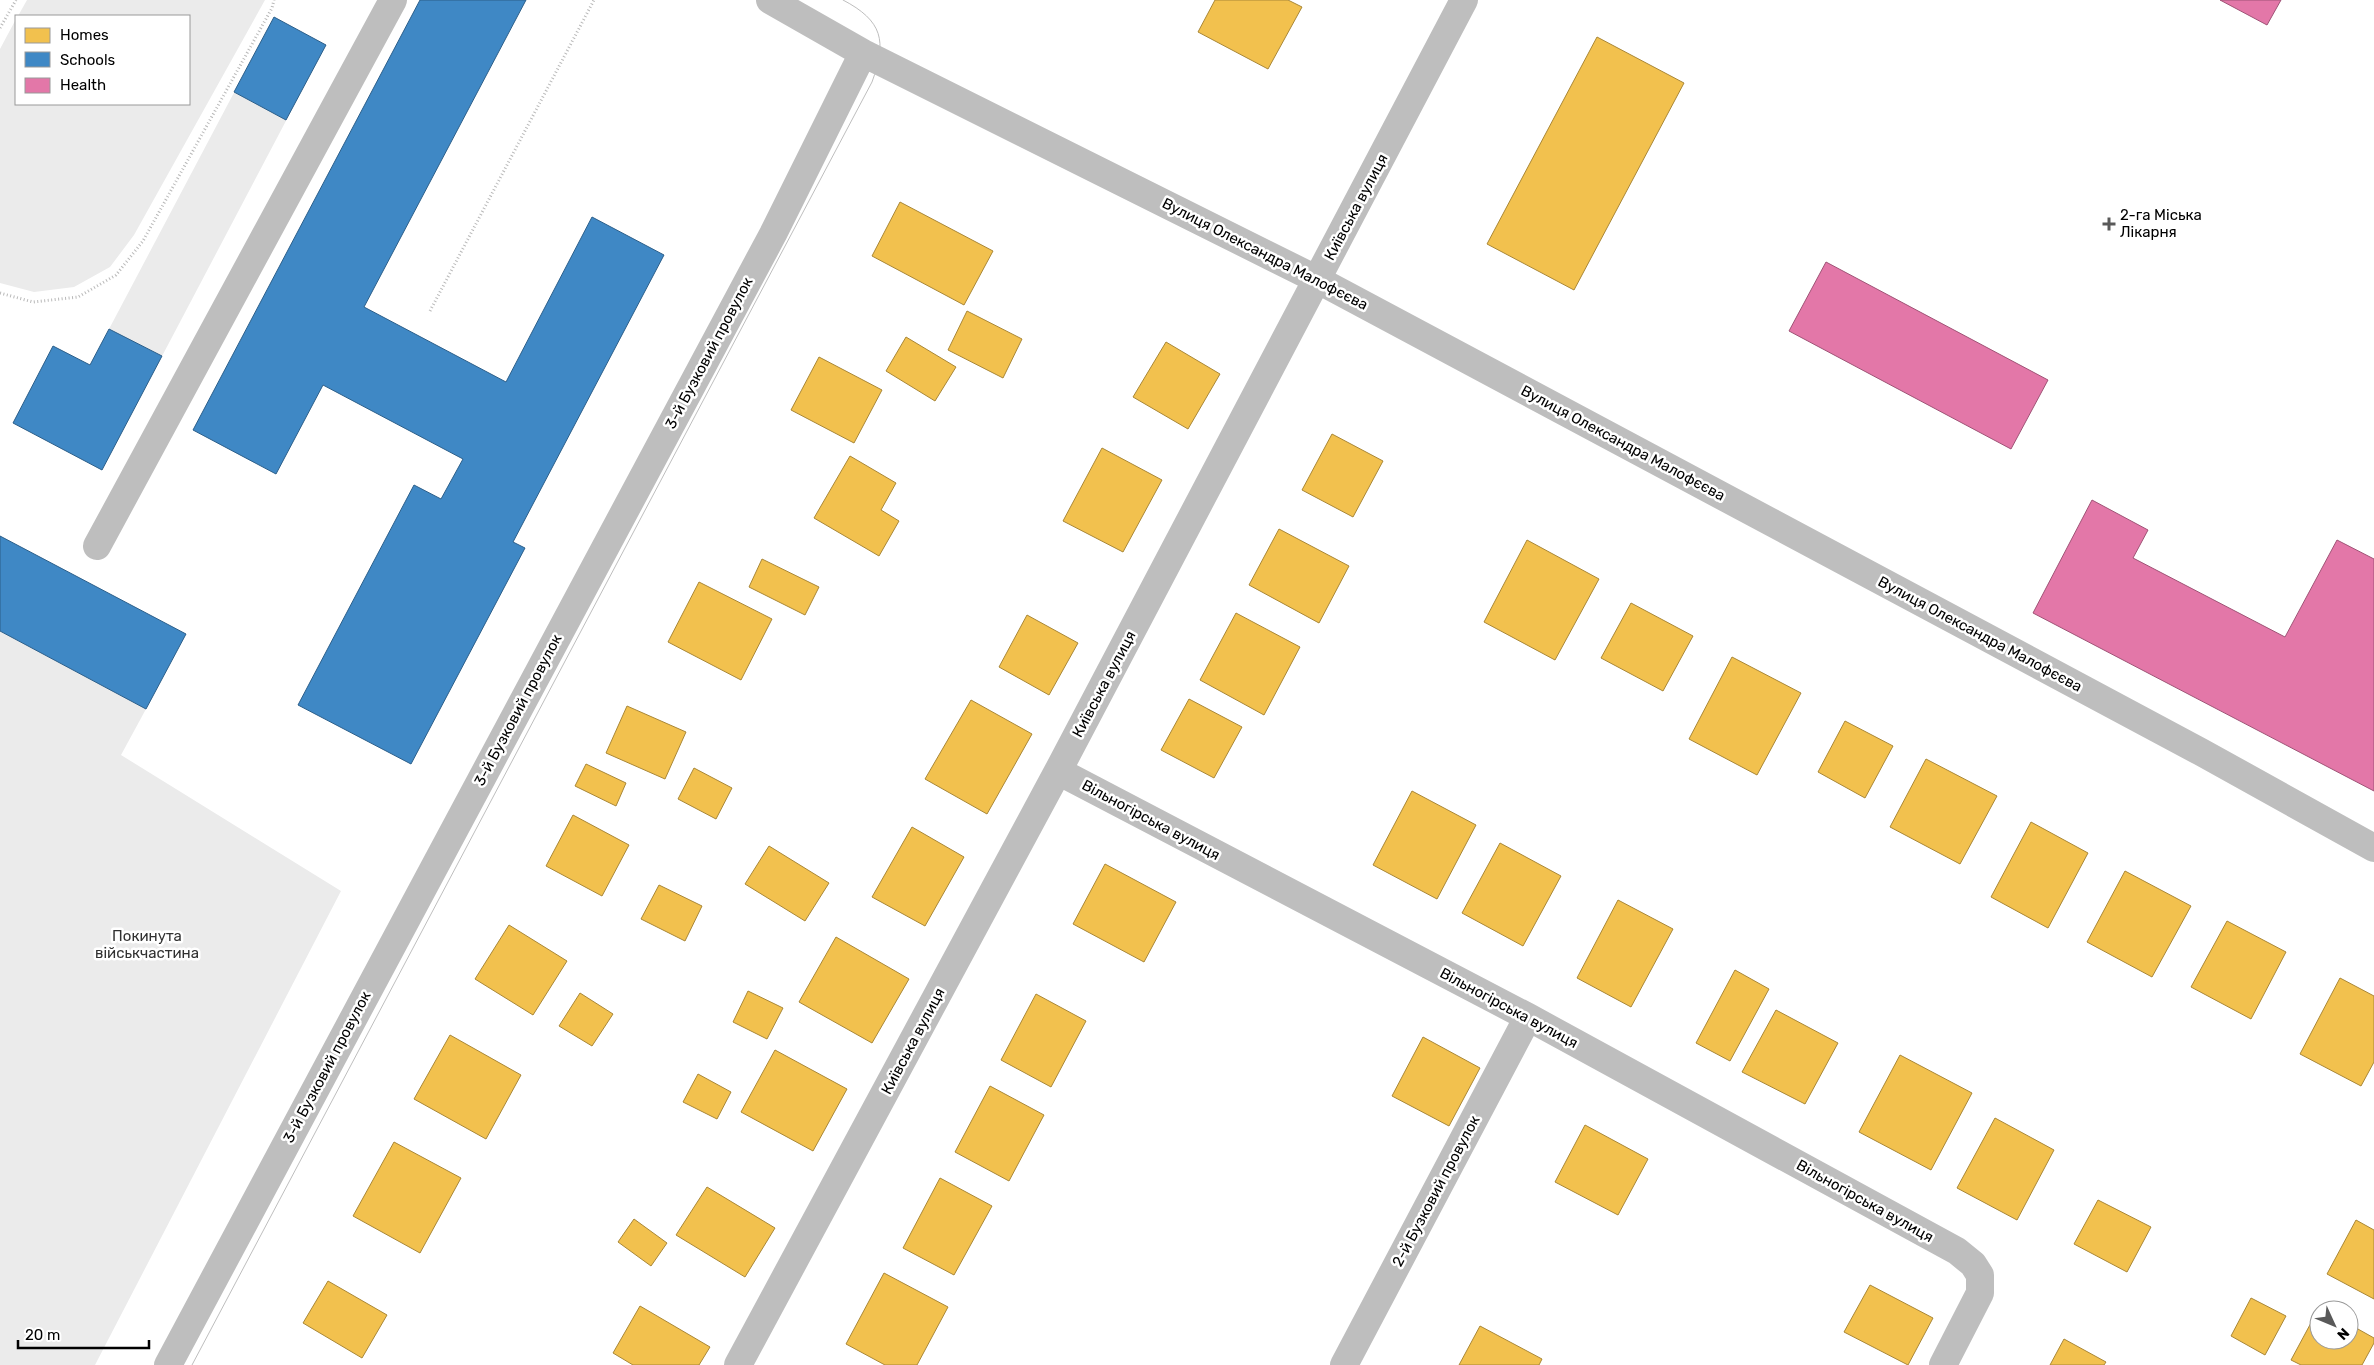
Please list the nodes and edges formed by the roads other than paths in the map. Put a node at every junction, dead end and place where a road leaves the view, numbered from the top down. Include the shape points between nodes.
1 (393, 0) edge
2 (770, 0) edge
3 (1464, 0) edge
4 (864, 53) junction
5 (1318, 280) junction
6 (98, 546) dead end
7 (1058, 771) junction
8 (2374, 848) edge
9 (1528, 1017) junction
10 (168, 1365) edge
11 (738, 1365) edge
12 (1344, 1365) edge
13 (1943, 1365) edge

1 - 6 street
2 - 4 street
3 - 5 street, Київська вулиця
4 - 5 street, Вулиця Олександра Малофєєва
4 - 10 street, 3-й Бузковий провулок via 773,234
5 - 7 street, Київська вулиця
5 - 8 street, Вулиця Олександра Малофєєва via 2175,738
7 - 9 street, Вільногірська вулиця
7 - 11 street, Київська вулиця
9 - 12 street, 2-й Бузковий провулок
9 - 13 street, Вільногірська вулиця via 1957,1251 1973,1264 1980,1275 1980,1293

